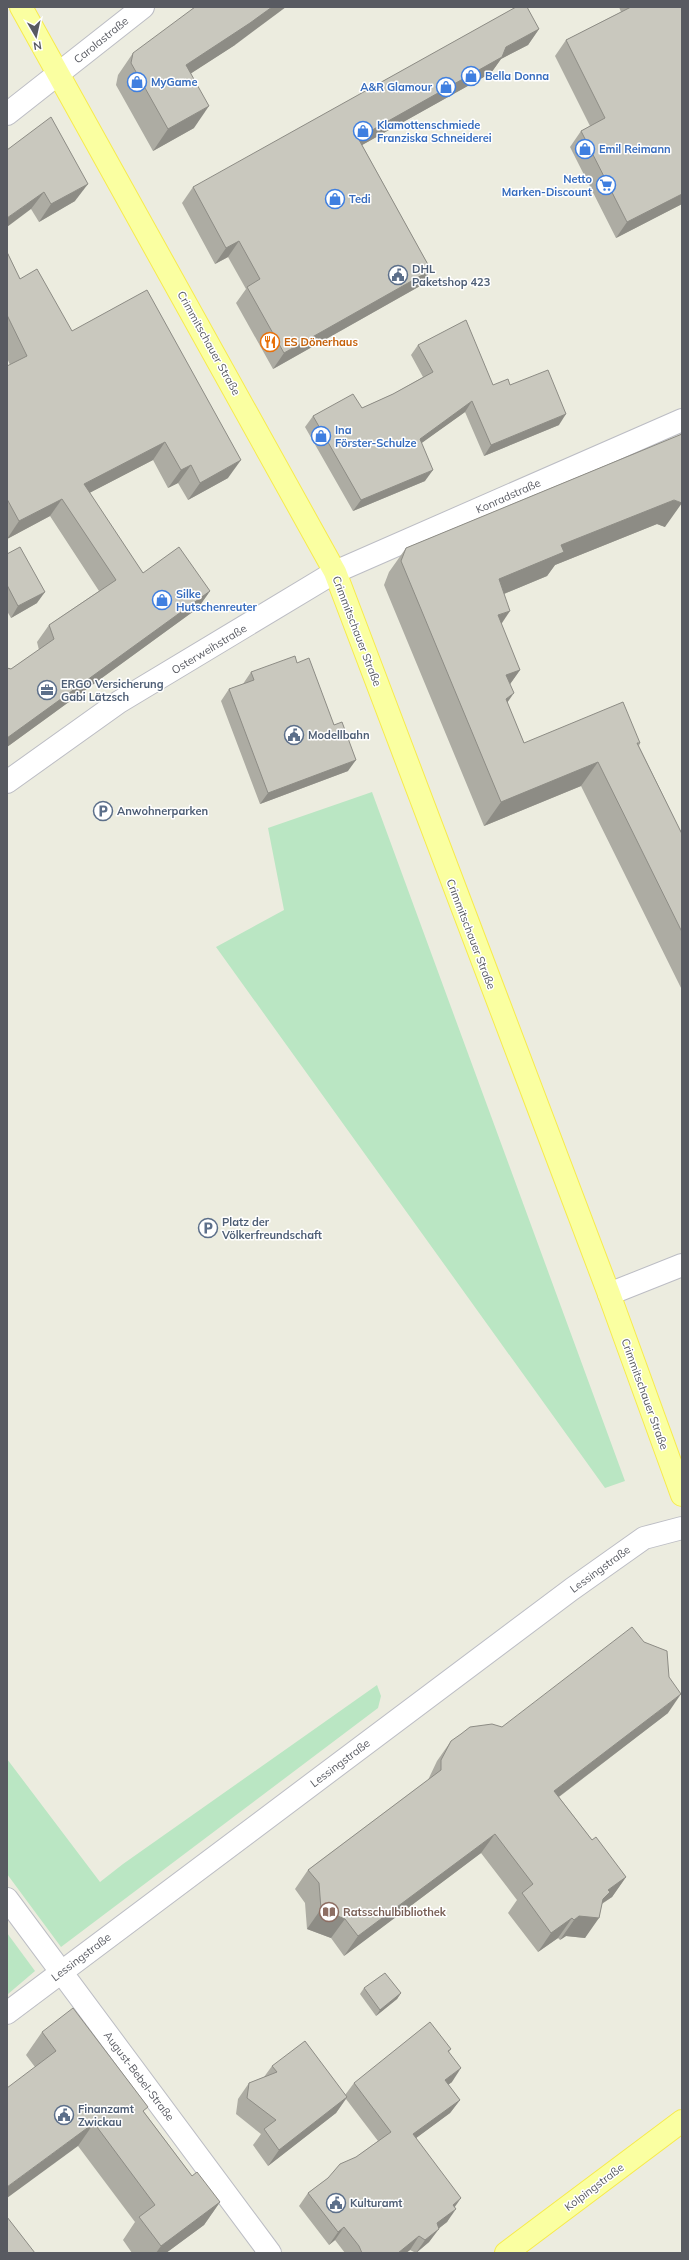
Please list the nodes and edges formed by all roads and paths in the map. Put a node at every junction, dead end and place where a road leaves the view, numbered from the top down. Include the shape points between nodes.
1 (22, 7) edge
2 (143, 7) edge
3 (60, 73) junction
4 (7, 114) edge
5 (682, 420) edge
6 (335, 572) junction
7 (7, 782) edge
8 (682, 1265) edge
9 (609, 1294) junction
10 (682, 1495) edge
11 (682, 1528) edge
12 (7, 1899) edge
13 (62, 1971) junction
14 (7, 2013) edge
15 (682, 2121) edge
16 (270, 2253) edge
17 (506, 2253) edge

1 - 3 main road, Crimmitschauer Straße
2 - 3 street, Carolastraße
3 - 4 street, Carolastraße
3 - 6 main road, Crimmitschauer Straße
5 - 6 street, Konradstraße
6 - 7 street, Osterweihstraße via 119,702
6 - 9 main road, Crimmitschauer Straße
8 - 9 street
9 - 10 main road, Crimmitschauer Straße
11 - 13 street, Lessingstraße via 637,1542
12 - 13 street, August-Bebel-Straße
13 - 14 street, Lessingstraße
13 - 16 street, August-Bebel-Straße
15 - 17 main road, Kolpingstraße

